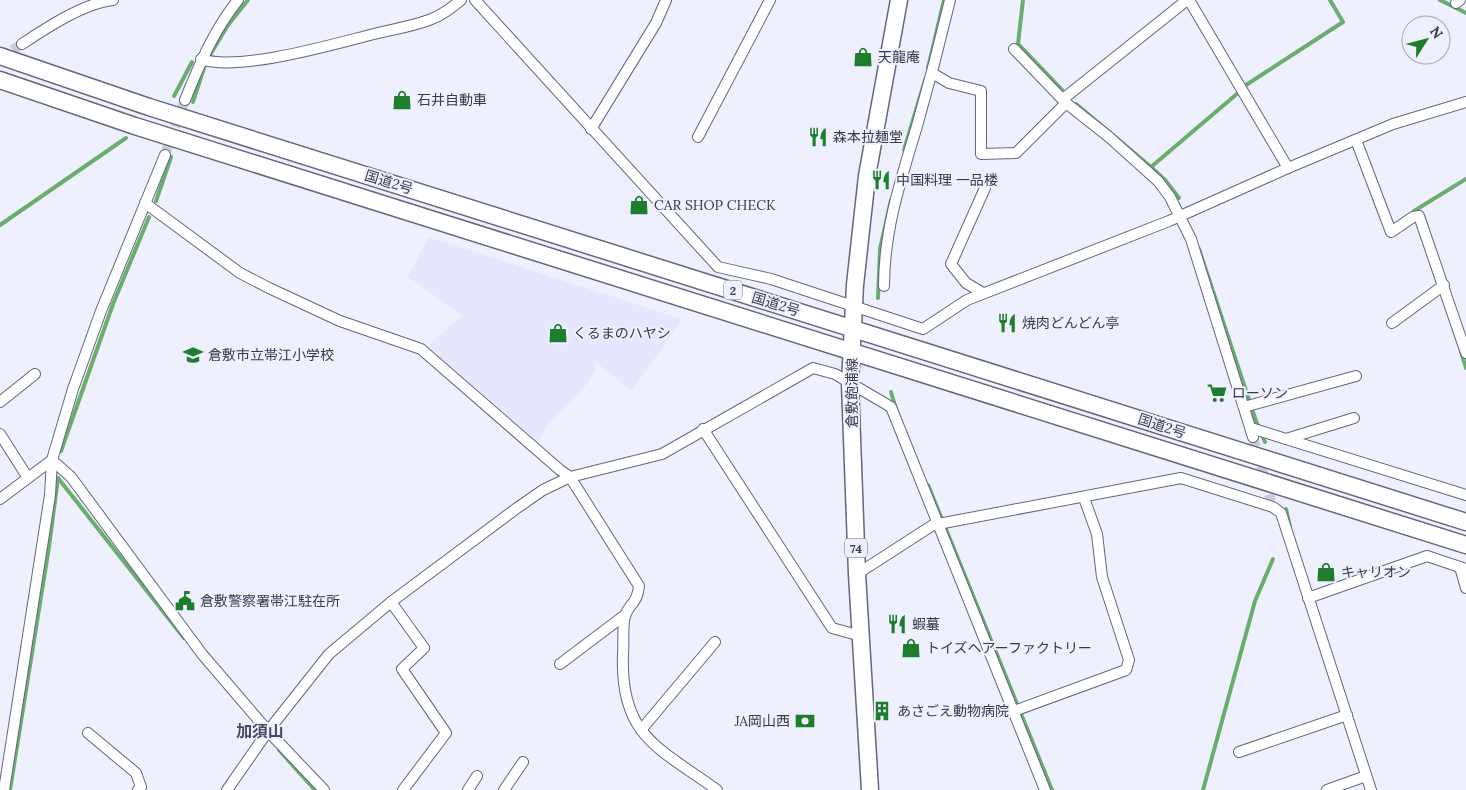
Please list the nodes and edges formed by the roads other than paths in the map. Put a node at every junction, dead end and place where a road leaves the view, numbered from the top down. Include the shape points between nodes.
1 (112, 0) edge
2 (238, 0) edge
3 (461, 0) edge
4 (475, 0) edge
5 (666, 0) edge
6 (770, 0) edge
7 (899, 0) edge
8 (950, 0) edge
9 (1188, 0) edge
10 (22, 44) tunnel mouth
11 (1014, 49) dead end
12 (0, 56) edge
13 (201, 60) junction
14 (932, 73) junction
15 (0, 80) edge
16 (185, 100) tunnel mouth
17 (1065, 101) junction
18 (1466, 102) edge
19 (591, 129) junction
20 (698, 137) dead end
21 (1356, 140) junction
22 (165, 155) tunnel mouth
23 (1288, 168) junction
24 (985, 188) dead end
25 (145, 203) junction
26 (1181, 216) junction
27 (884, 286) dead end
28 (1441, 287) junction
29 (982, 293) junction
30 (854, 306) junction
31 (1392, 323) dead end
32 (853, 328) junction
33 (852, 351) junction
34 (1466, 353) edge
35 (35, 374) dead end
36 (1356, 376) dead end
37 (850, 383) junction
38 (0, 402) edge
39 (1249, 406) junction
40 (1354, 418) dead end
41 (703, 429) junction
42 (0, 434) edge
43 (1286, 439) junction
44 (52, 460) junction
45 (570, 477) junction
46 (28, 478) junction
47 (1466, 495) edge
48 (1084, 498) junction
49 (0, 499) edge
50 (1466, 522) edge
51 (943, 524) junction
52 (1466, 545) edge
53 (1463, 568) edge
54 (858, 574) junction
55 (1466, 588) edge
56 (1308, 598) junction
57 (391, 602) junction
58 (625, 615) junction
59 (862, 636) junction
60 (716, 642) dead end
61 (560, 664) dead end
62 (1017, 709) junction
63 (1347, 715) junction
64 (641, 730) junction
65 (268, 731) junction
66 (88, 733) dead end
67 (1239, 752) dead end
68 (523, 762) dead end
69 (477, 776) dead end
70 (1366, 776) junction
71 (4, 790) edge
72 (138, 790) edge
73 (227, 790) edge
74 (324, 790) edge
75 (403, 790) edge
76 (468, 790) edge
77 (504, 790) edge
78 (717, 790) edge
79 (870, 790) edge
80 (1045, 790) edge
81 (1327, 790) edge
82 (1371, 790) edge

1 - 10 street via 100,1
2 - 13 street
3 - 13 street via 430,20 313,50 263,60 210,63
4 - 19 street
5 - 19 street via 656,23
6 - 20 street
7 - 30 main road, 倉敷飽浦線 / 74 via 867,176
8 - 14 street
9 - 17 street
9 - 23 street
11 - 17 street
12 - 32 main road, 国道2号 / 2 via 149,107
13 - 16 street
14 - 17 street via 949,83 981,91 981,154 1016,153
14 - 27 street via 894,202 886,238
15 - 33 main road, 国道2号 / 2 via 135,126
17 - 26 street via 1158,181
18 - 21 street via 1394,124
19 - 30 street via 718,267 771,279
21 - 23 street
21 - 28 street via 1391,232 1419,216
22 - 25 street
23 - 26 street
24 - 29 street via 951,264 966,283
25 - 44 street via 79,372
25 - 45 street via 240,273 340,321 422,349
26 - 29 street
26 - 39 street
28 - 31 street
28 - 34 street
29 - 30 street via 950,309 922,329
30 - 32 main road, 倉敷飽浦線 / 74
32 - 33 main road, 倉敷飽浦線 / 74
32 - 50 main road, 国道2号 / 2
33 - 37 main road, 倉敷飽浦線 / 74
33 - 52 main road, 国道2号 / 2
35 - 38 street
36 - 39 street
37 - 41 street via 835,374 812,368
37 - 51 street via 890,407
37 - 54 main road, 倉敷飽浦線 / 74
39 - 43 street via 1257,432
40 - 43 street
41 - 45 street via 662,454
41 - 59 street via 832,628
42 - 46 street
43 - 47 street
44 - 46 street
44 - 65 street via 71,477 202,654
44 - 71 street via 50,495
45 - 57 street via 543,490
45 - 58 street via 639,586 638,599
46 - 49 street
48 - 51 street
48 - 56 street via 1182,478 1272,504 1281,513
48 - 62 street via 1097,534 1102,578 1128,665 1126,670
51 - 54 street via 928,527
51 - 62 street
53 - 55 street
53 - 56 street via 1426,556
54 - 59 main road, 倉敷飽浦線 / 74
56 - 63 street
57 - 65 street via 329,654
57 - 75 street via 424,648 402,670 446,733
58 - 61 street
58 - 64 street via 623,674 627,705
59 - 79 main road, 倉敷飽浦線 / 74
60 - 64 street
62 - 80 street
63 - 67 street
63 - 70 street
64 - 78 street via 672,759
65 - 73 street
65 - 74 street
66 - 72 street via 136,773 141,786
68 - 77 street
69 - 76 street
70 - 81 street
70 - 82 street

